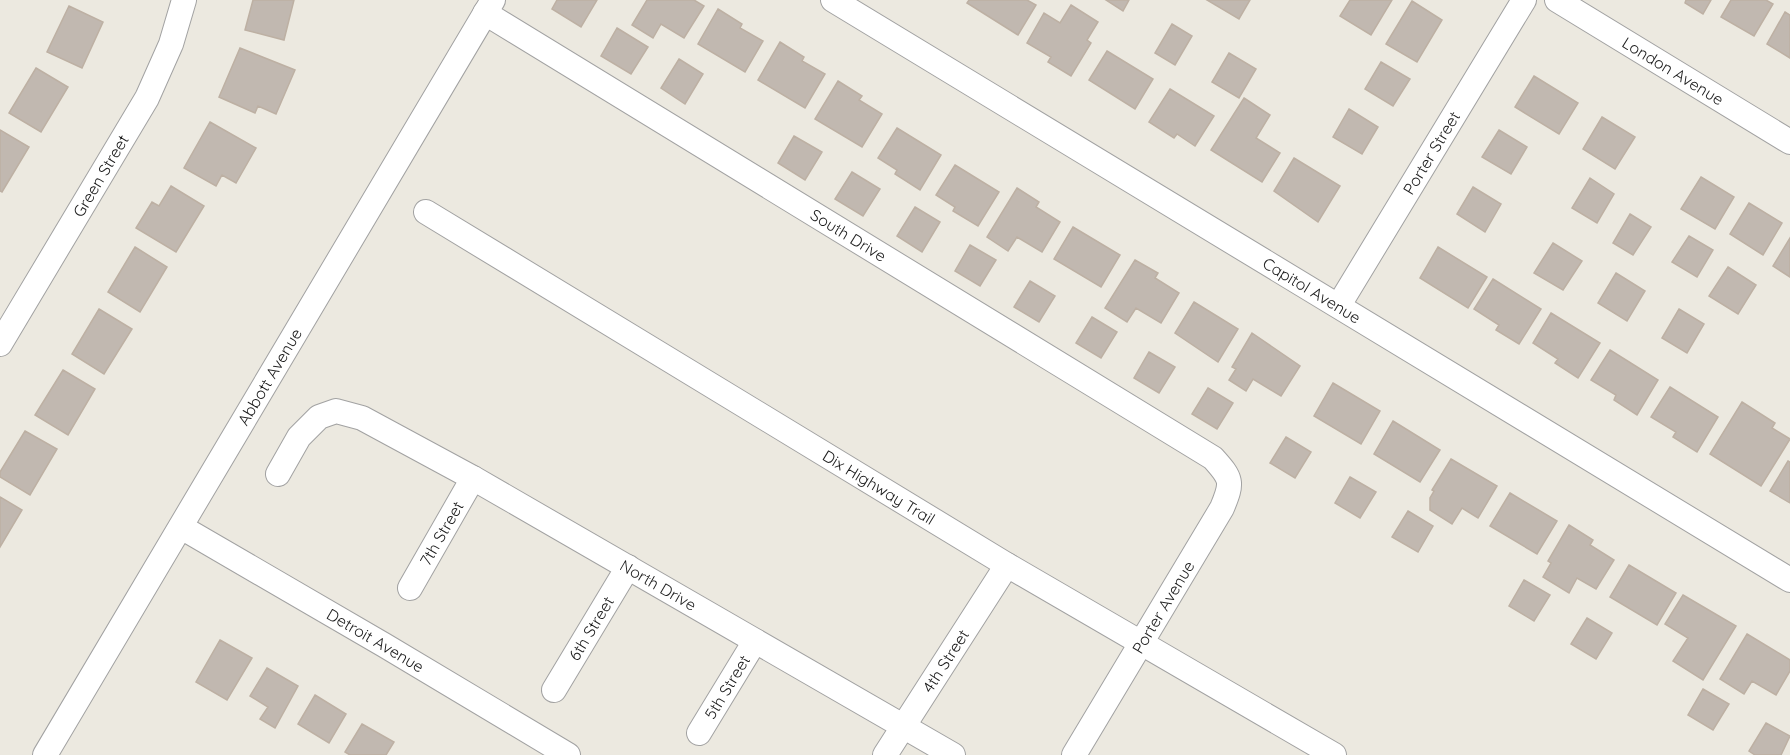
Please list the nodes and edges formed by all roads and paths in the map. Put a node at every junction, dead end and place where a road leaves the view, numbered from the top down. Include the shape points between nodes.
1 (184, 0) edge
2 (833, 0) edge
3 (1524, 0) edge
4 (1557, 0) edge
5 (489, 6) edge
6 (1790, 142) edge
7 (426, 212) dead end
8 (1339, 305) junction
9 (7, 318) edge
10 (0, 344) edge
11 (1213, 458) joint
12 (278, 474) dead end
13 (472, 478) junction
14 (181, 527) junction
15 (1007, 565) junction
16 (627, 567) junction
17 (1790, 580) edge
18 (410, 588) dead end
19 (755, 641) junction
20 (1142, 643) junction
21 (554, 690) dead end
22 (904, 725) junction
23 (699, 734) dead end
24 (1305, 748) edge
25 (45, 755) edge
26 (568, 755) edge
27 (885, 755) edge
28 (953, 755) edge
29 (1074, 755) edge
30 (1335, 755) edge

1 - 9 street, Green Street via 171,44 147,98
2 - 8 street, Capitol Avenue
3 - 8 street, Porter Street
4 - 6 street, London Avenue
5 - 11 street, South Drive
5 - 14 street, Abbott Avenue
7 - 15 street, Dix Highway Trail
8 - 17 street, Capitol Avenue
9 - 10 street, Green Street
11 - 20 street, Porter Avenue via 1228,475 1231,488
12 - 13 street, North Drive via 299,437 319,417 336,411 363,418
13 - 16 street, North Drive
13 - 18 street, 7th Street
14 - 25 street, Abbott Avenue
14 - 26 street, Detroit Avenue
15 - 20 street, Dix Highway Trail
15 - 22 street, 4th Street
16 - 19 street, North Drive
16 - 21 street, 6th Street
19 - 22 street, North Drive
19 - 23 street, 5th Street
20 - 24 street, Dix Highway Trail
20 - 29 street, Porter Avenue
22 - 27 street, 4th Street
22 - 28 street, North Drive
24 - 30 street, Dix Highway Trail

